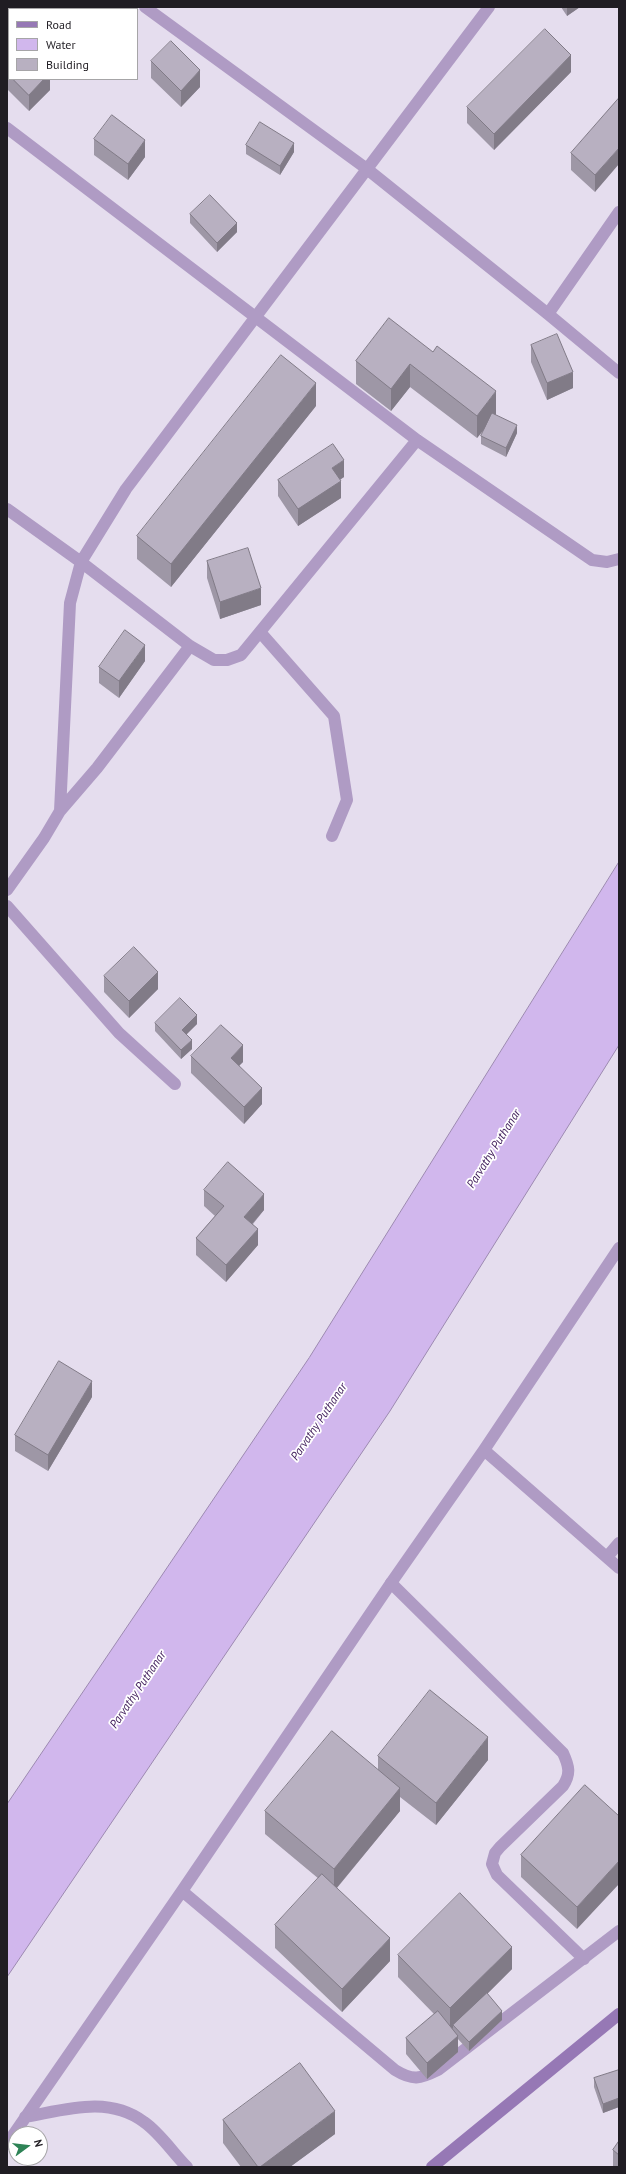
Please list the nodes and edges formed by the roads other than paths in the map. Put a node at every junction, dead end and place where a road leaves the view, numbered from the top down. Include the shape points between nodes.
1 (145, 7) edge
2 (489, 7) edge
3 (7, 128) edge
4 (367, 169) junction
5 (619, 212) edge
6 (548, 314) junction
7 (256, 317) junction
8 (619, 373) edge
9 (417, 440) junction
10 (7, 509) edge
11 (619, 559) edge
12 (81, 562) junction
13 (260, 632) junction
14 (190, 646) junction
15 (60, 811) junction
16 (332, 836) dead end
17 (7, 890) edge
18 (7, 906) edge
19 (175, 1084) dead end
20 (619, 1248) edge
21 (484, 1450) junction
22 (619, 1543) edge
23 (607, 1557) junction
24 (619, 1568) edge
25 (391, 1583) junction
26 (182, 1891) junction
27 (619, 1931) edge
28 (584, 1959) junction
29 (619, 2014) edge
30 (25, 2117) junction
31 (7, 2144) edge
32 (187, 2167) edge
33 (432, 2167) edge

1 - 4 street
2 - 4 street
3 - 7 street
4 - 6 street
4 - 7 street
5 - 6 street
6 - 8 street
7 - 9 street
7 - 12 street via 126,489
9 - 11 street via 592,560 608,562
9 - 13 street
10 - 12 street
12 - 14 street
12 - 15 street via 70,603
13 - 14 street via 241,655 227,660 214,660
13 - 16 street via 334,716 347,800
14 - 15 street via 97,768
15 - 17 street
18 - 19 street via 118,1033
20 - 21 street
21 - 23 street
21 - 25 street
22 - 23 street
23 - 24 street
25 - 26 street
25 - 28 street via 563,1753 569,1765 568,1777 563,1786 500,1847 492,1864 497,1875
26 - 28 street via 405,2076 421,2079 438,2070
26 - 30 street
27 - 28 street
29 - 33 main road
30 - 31 street
30 - 32 street via 87,2106 120,2109 145,2122

